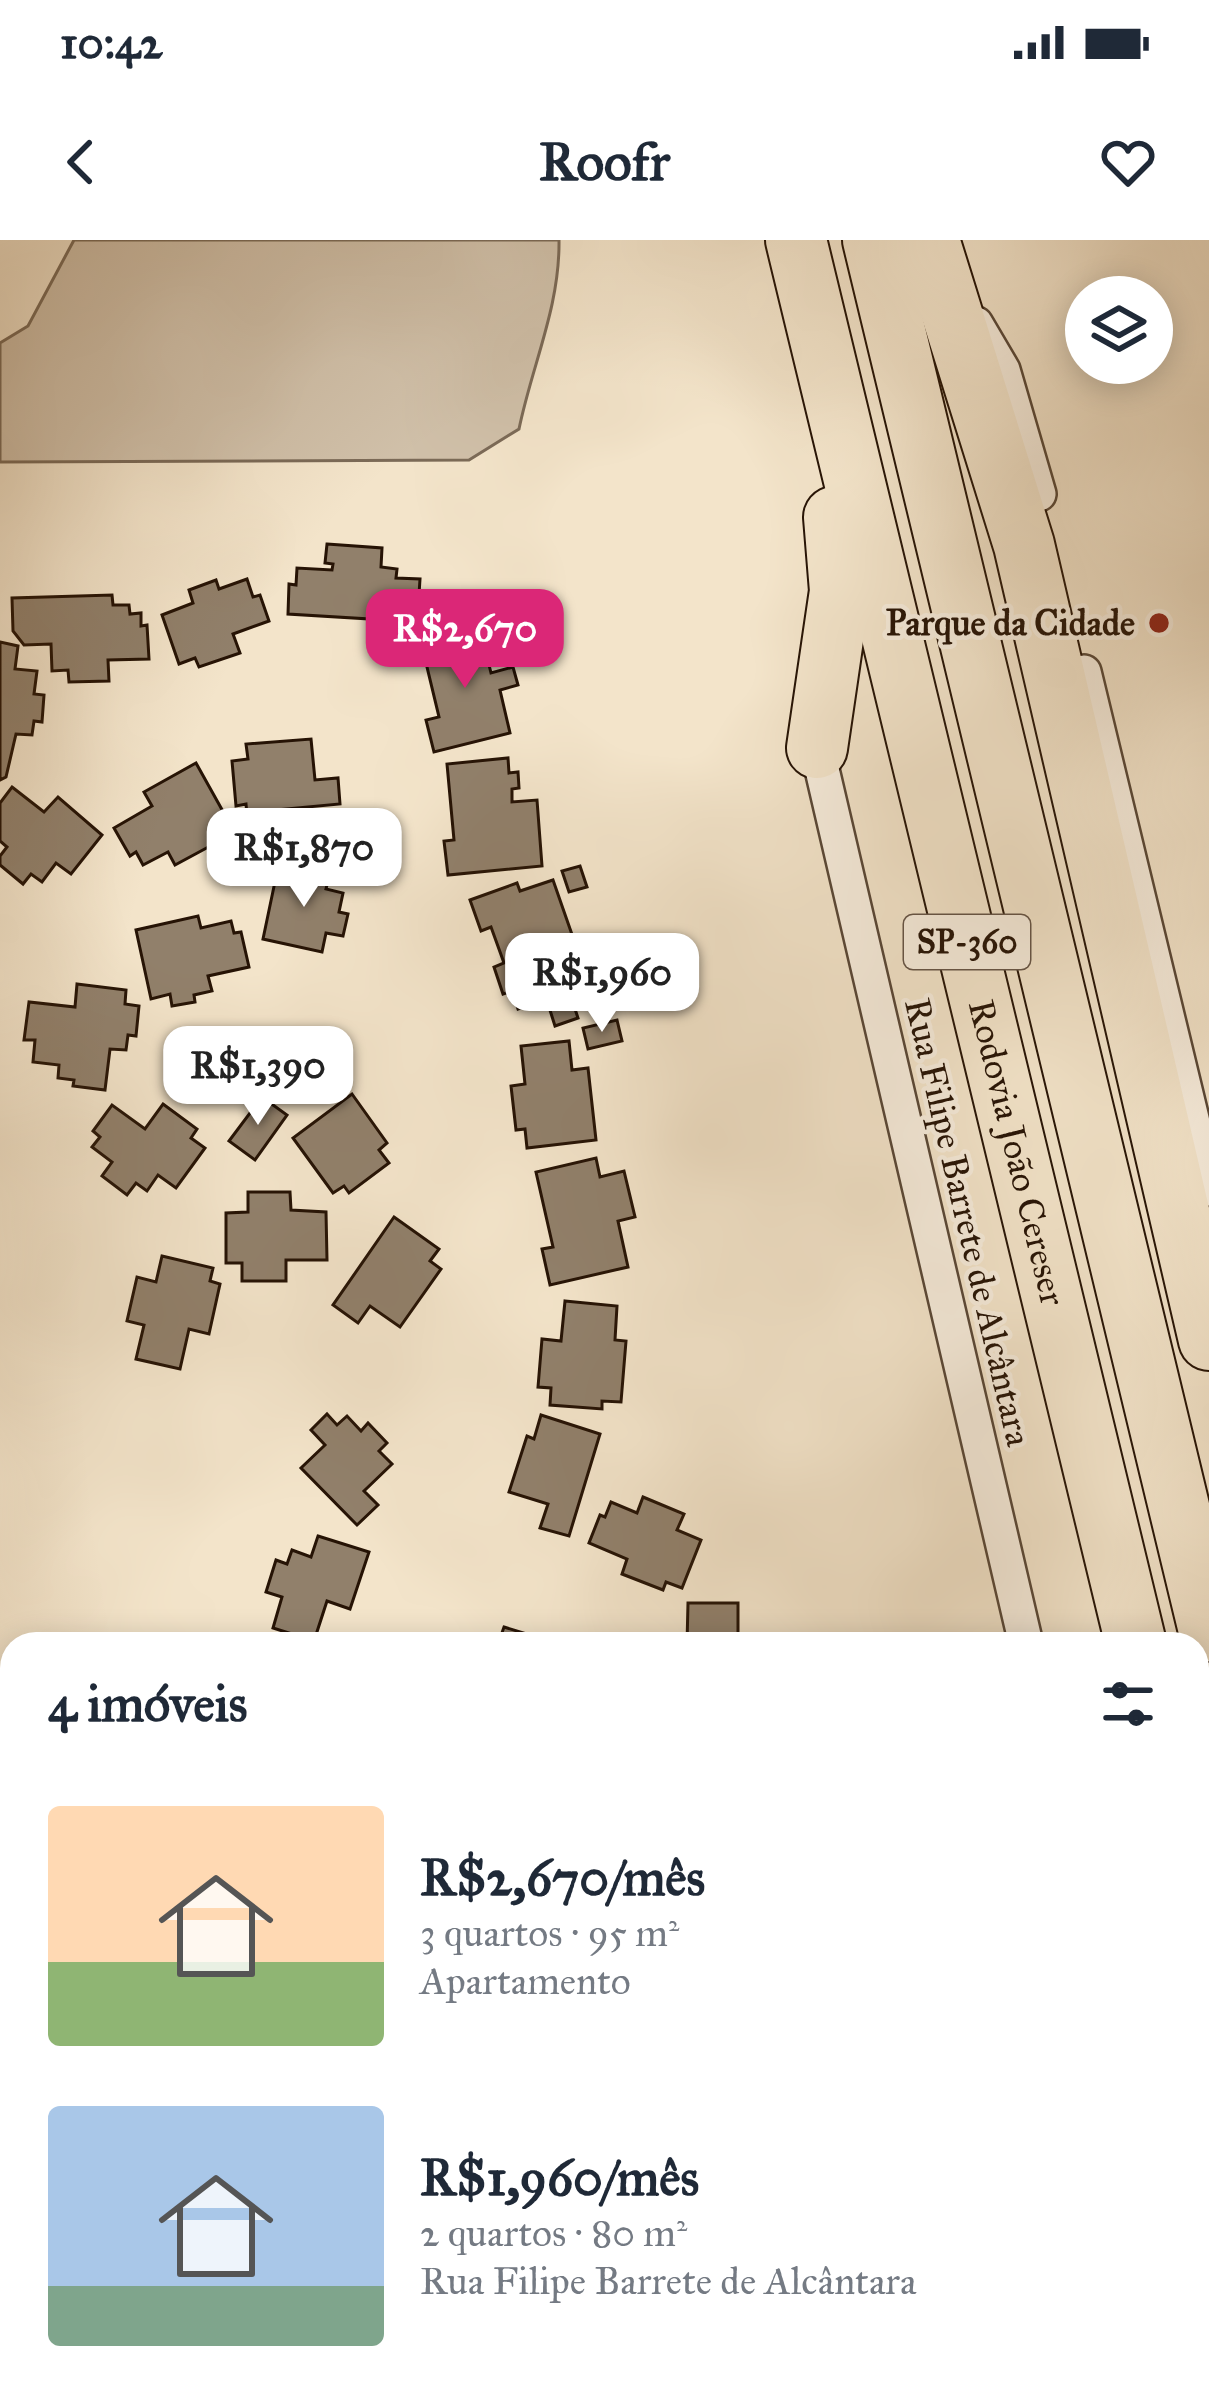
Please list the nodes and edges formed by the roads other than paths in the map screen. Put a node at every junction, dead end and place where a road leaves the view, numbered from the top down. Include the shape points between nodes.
1 (794, 240) edge
2 (872, 240) edge
3 (934, 252) edge
4 (817, 748) joint
5 (1209, 1190) edge
6 (1209, 1340) edge
7 (1209, 1631) edge
8 (1023, 1632) edge
9 (1133, 1632) edge

1 - 4 highway via 793,333 826,460 840,591
1 - 9 highway, Rodovia João Cereser / SP-360
2 - 7 highway, Rodovia João Cereser / SP-360
3 - 5 street via 1003,370 1054,547
3 - 6 highway via 1024,545
4 - 8 street, Rua Filipe Barrete de Alcântara

